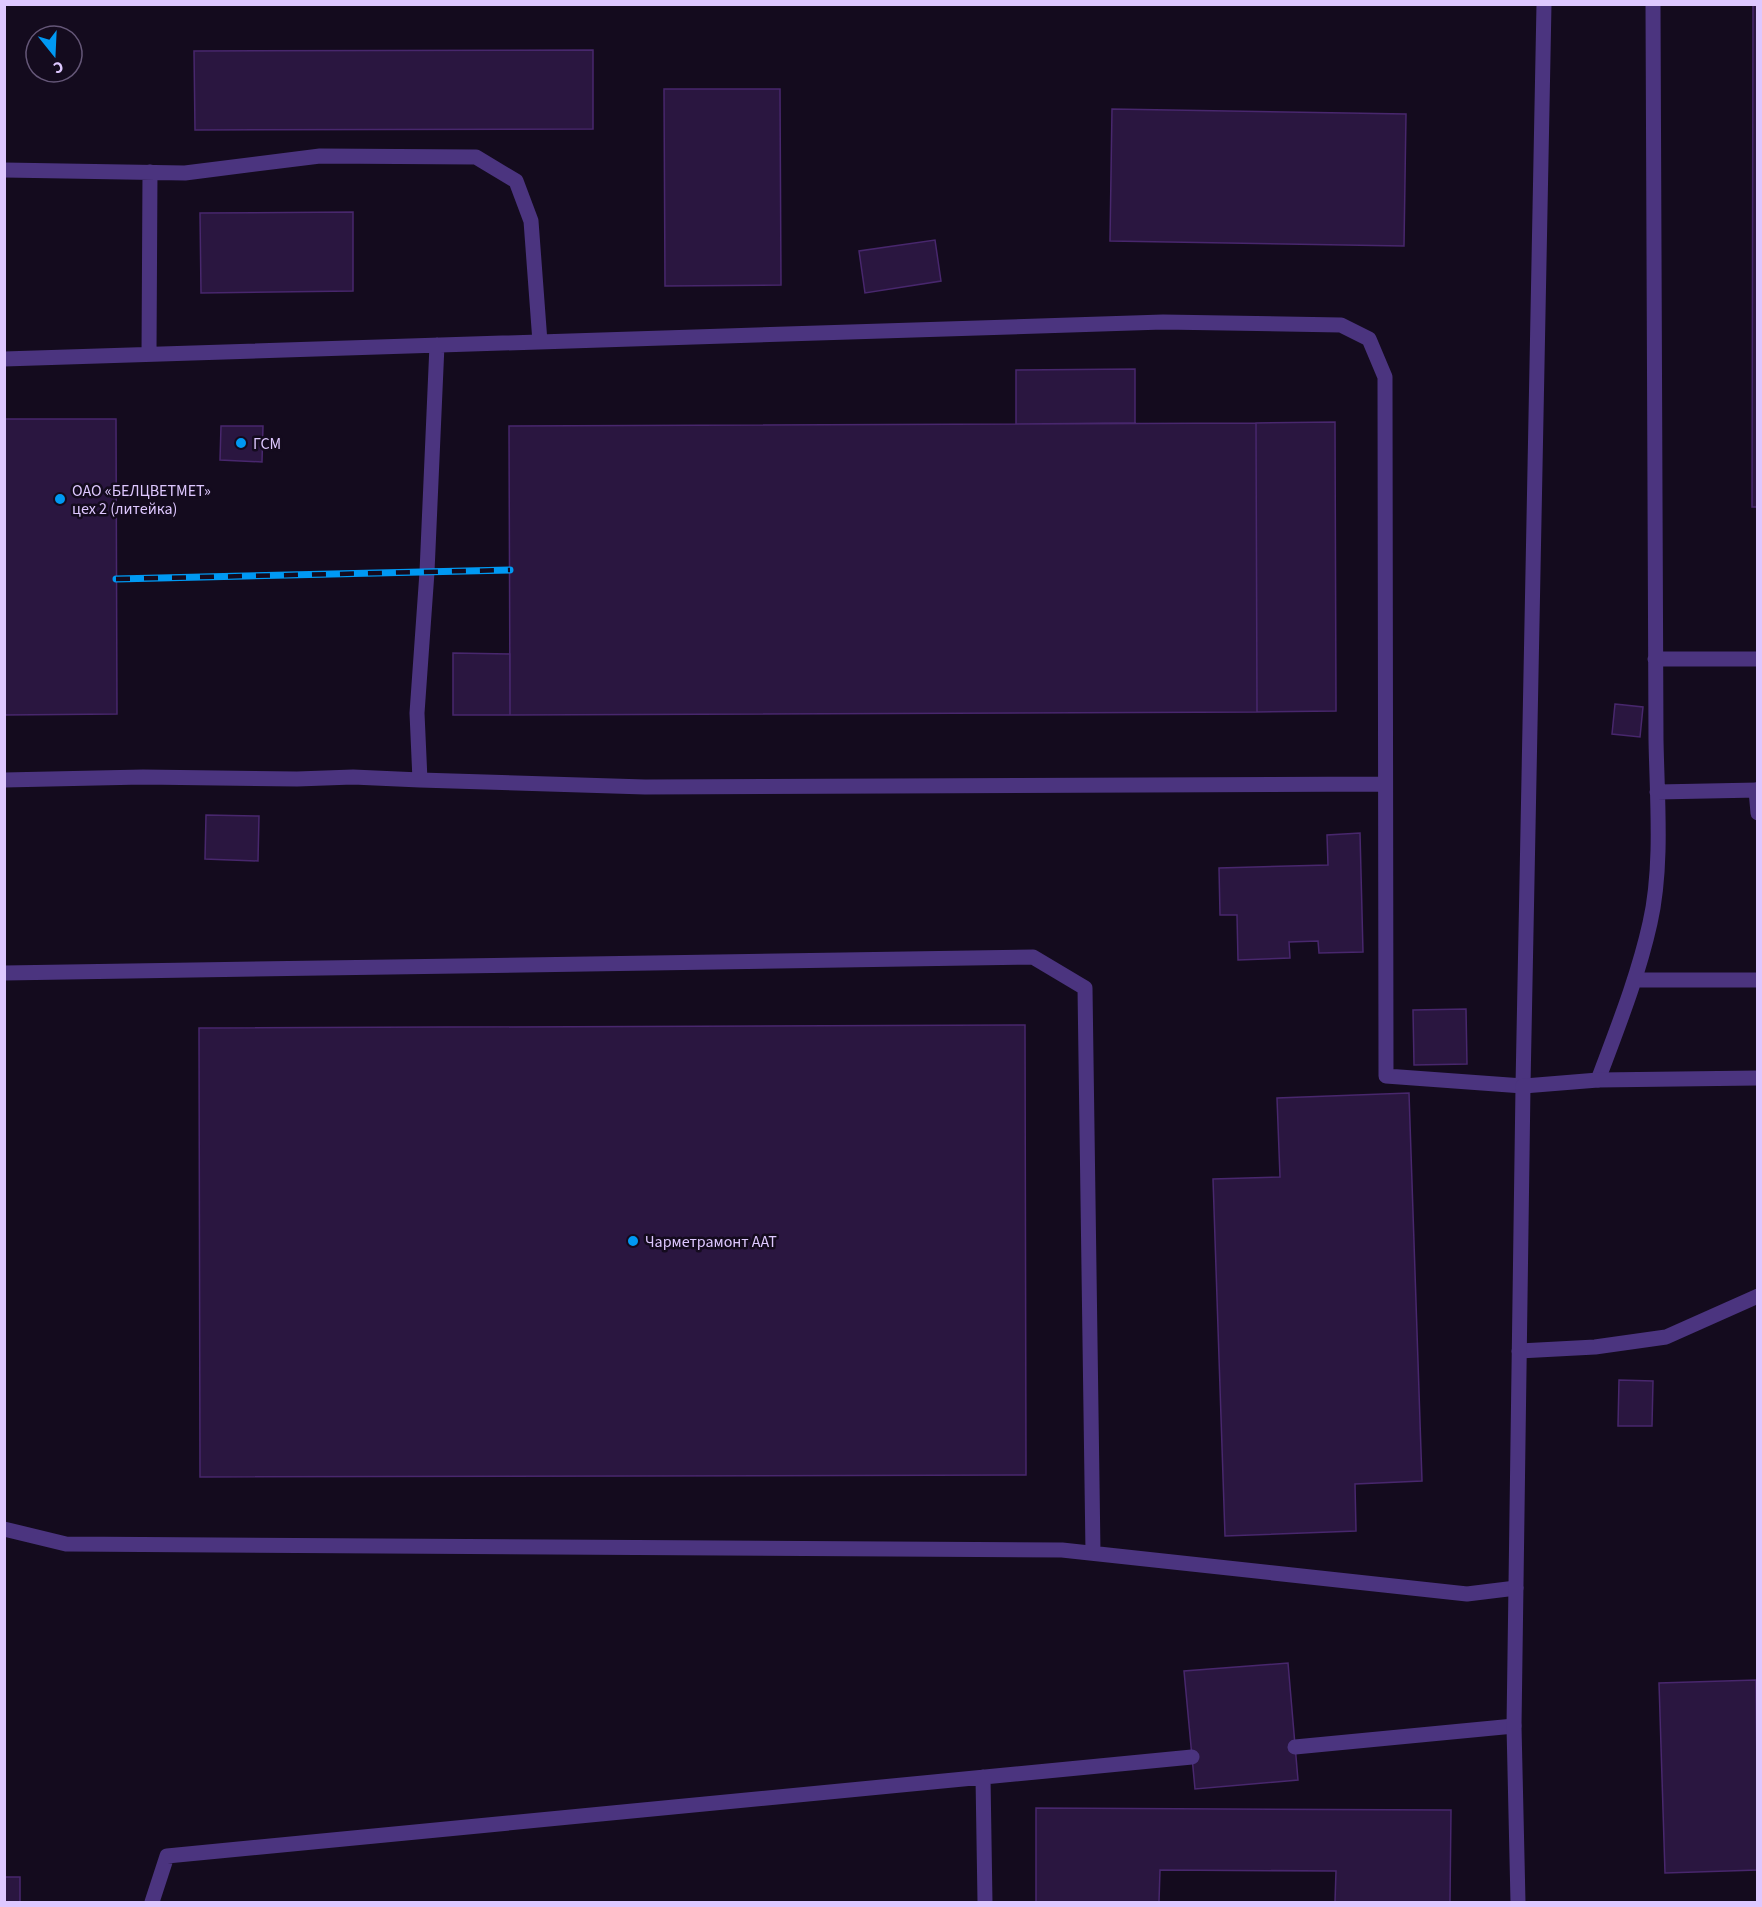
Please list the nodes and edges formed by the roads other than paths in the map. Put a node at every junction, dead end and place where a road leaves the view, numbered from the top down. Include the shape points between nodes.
1 (1544, 4) edge
2 (1653, 4) edge
3 (4, 170) edge
4 (150, 172) junction
5 (540, 342) junction
6 (437, 345) junction
7 (149, 354) junction
8 (4, 359) edge
9 (1655, 659) junction
10 (1758, 659) edge
11 (4, 780) edge
12 (420, 780) junction
13 (1386, 784) junction
14 (1757, 790) edge
15 (1657, 792) junction
16 (1758, 813) edge
17 (4, 973) edge
18 (1634, 980) junction
19 (1758, 980) edge
20 (1758, 1078) edge
21 (1598, 1080) junction
22 (1523, 1086) junction
23 (1758, 1296) edge
24 (1519, 1351) junction
25 (4, 1529) edge
26 (1093, 1553) junction
27 (1516, 1588) junction
28 (1514, 1726) junction
29 (1295, 1747) dead end
30 (1192, 1757) dead end
31 (983, 1777) junction
32 (153, 1902) edge
33 (985, 1902) edge
34 (1518, 1902) edge

1 - 22 street
2 - 9 street
3 - 4 street
4 - 5 street via 185,173 320,156 476,157 516,181 531,222
4 - 7 street
5 - 6 street
5 - 13 street via 1163,322 1341,326 1369,339 1385,377
6 - 7 street
6 - 12 street via 417,713
7 - 8 street
9 - 10 street
9 - 15 street
11 - 12 street
12 - 13 street via 645,787
13 - 22 street via 1386,1076
14 - 15 street
14 - 16 street
15 - 18 street via 1658,858 1651,922
17 - 26 street via 1033,957 1085,988
18 - 19 street
18 - 21 street
20 - 21 street
21 - 22 street
22 - 24 street
23 - 24 street via 1666,1337 1595,1347
24 - 27 street
25 - 26 street via 66,1544
26 - 27 street via 1467,1594
27 - 28 street
28 - 29 street
28 - 34 street
30 - 31 street
31 - 32 street via 167,1856
31 - 33 street

